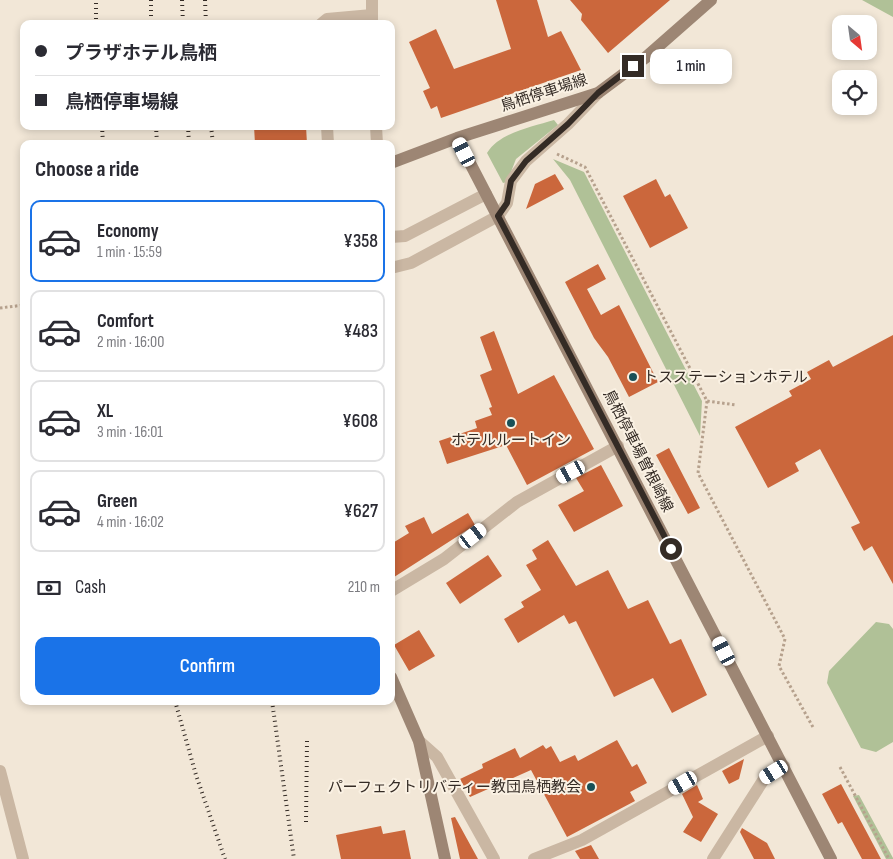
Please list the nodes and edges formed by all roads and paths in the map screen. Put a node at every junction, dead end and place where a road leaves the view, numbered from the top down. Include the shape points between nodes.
1 (372, 0) edge
2 (711, 0) edge
3 (372, 19) edge
4 (326, 20) edge
5 (598, 93) junction
6 (457, 138) junction
7 (551, 152) dead end
8 (395, 162) edge
9 (486, 194) junction
10 (498, 216) junction
11 (395, 237) edge
12 (395, 267) edge
13 (20, 306) edge
14 (0, 308) edge
15 (707, 401) junction
16 (736, 405) dead end
17 (618, 446) junction
18 (395, 589) edge
19 (395, 686) edge
20 (814, 729) dead end
21 (768, 736) junction
22 (419, 741) junction
23 (784, 766) junction
24 (840, 767) dead end
25 (0, 771) edge
26 (827, 857) edge
27 (23, 859) edge
28 (445, 859) edge
29 (494, 859) edge
30 (534, 859) edge
31 (713, 859) edge
32 (889, 859) edge

1 - 3 street
2 - 5 main road, 鳥栖停車場線 via 645,58
3 - 4 street
5 - 6 main road, 鳥栖停車場線
5 - 10 street via 526,161 511,181 507,203
6 - 8 main road, 鳥栖停車場線
6 - 9 main road, 鳥栖停車場曽根崎線
7 - 15 path via 585,167
9 - 10 main road, 鳥栖停車場曽根崎線
9 - 11 street via 406,236
10 - 12 street via 412,263
10 - 17 main road, 鳥栖停車場曽根崎線
13 - 14 path
15 - 16 path
15 - 20 path via 698,473 785,639 779,666
17 - 18 street via 517,502 444,559
17 - 21 main road, 鳥栖停車場曽根崎線
19 - 22 main road
21 - 23 main road, 鳥栖停車場曽根崎線
21 - 30 street via 582,840
22 - 28 main road
22 - 29 street via 437,757
23 - 26 main road, 鳥栖停車場曽根崎線
23 - 31 street via 764,779
24 - 32 path
25 - 27 street

